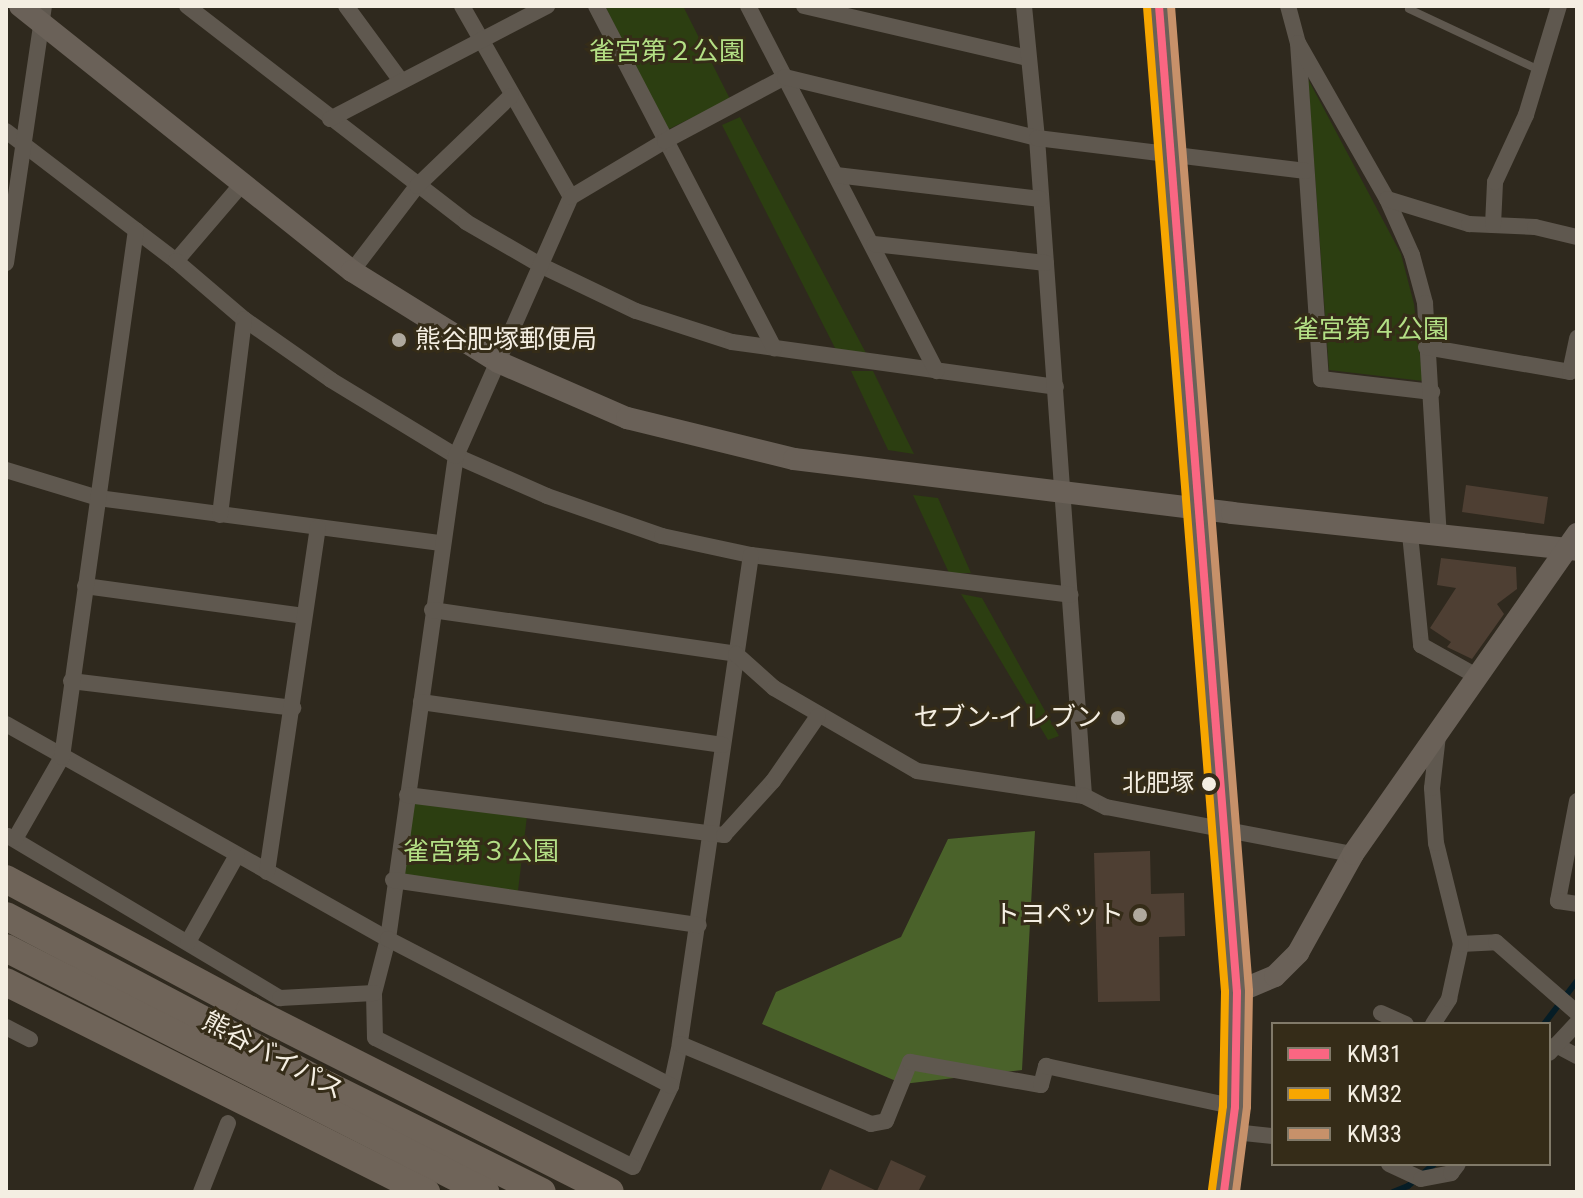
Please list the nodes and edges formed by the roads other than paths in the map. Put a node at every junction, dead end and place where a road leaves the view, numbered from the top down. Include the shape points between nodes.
1 (20, 6) edge
2 (346, 6) edge
3 (462, 6) edge
4 (547, 6) edge
5 (596, 6) edge
6 (748, 6) edge
7 (804, 6) edge
8 (1024, 6) edge
9 (1159, 6) edge
10 (1288, 6) edge
11 (1559, 6) edge
12 (198, 9) edge
13 (1409, 9) dead end
14 (43, 15) edge
15 (479, 41) junction
16 (1298, 43) junction
17 (1028, 58) junction
18 (1539, 70) junction
19 (785, 77) junction
20 (401, 81) junction
21 (511, 96) junction
22 (330, 119) junction
23 (6, 131) edge
24 (1037, 138) junction
25 (665, 141) junction
26 (24, 145) junction
27 (1171, 155) junction
28 (1306, 171) junction
29 (836, 175) junction
30 (242, 184) junction
31 (417, 186) junction
32 (571, 197) junction
33 (1041, 199) junction
34 (1387, 199) junction
35 (1493, 225) junction
36 (136, 230) junction
37 (1577, 237) edge
38 (874, 244) junction
39 (176, 261) junction
40 (6, 263) edge
41 (1046, 263) junction
42 (542, 266) junction
43 (352, 271) junction
44 (244, 319) junction
45 (1577, 338) edge
46 (1426, 347) junction
47 (774, 348) junction
48 (498, 362) junction
49 (936, 371) junction
50 (1056, 387) junction
51 (1432, 392) junction
52 (456, 456) junction
53 (6, 470) edge
54 (1064, 492) junction
55 (98, 498) junction
56 (1201, 509) junction
57 (220, 515) junction
58 (318, 528) junction
59 (1410, 534) junction
60 (1439, 536) junction
61 (441, 543) junction
62 (1574, 544) edge
63 (751, 555) junction
64 (85, 586) junction
65 (1071, 595) junction
66 (432, 610) junction
67 (304, 616) junction
68 (736, 654) junction
69 (1478, 677) junction
70 (71, 681) junction
71 (421, 702) junction
72 (293, 708) junction
73 (818, 716) junction
74 (6, 724) edge
75 (1438, 732) junction
76 (723, 745) junction
77 (62, 757) junction
78 (407, 795) junction
79 (1084, 796) junction
80 (1577, 801) edge
81 (1225, 827) junction
82 (712, 836) junction
83 (10, 837) edge
84 (1353, 854) junction
85 (237, 855) junction
86 (267, 872) junction
87 (6, 879) edge
88 (393, 880) junction
89 (1577, 904) edge
90 (6, 916) edge
91 (699, 925) junction
92 (388, 939) junction
93 (188, 942) junction
94 (1461, 944) junction
95 (6, 948) edge
96 (6, 982) edge
97 (1237, 992) junction
98 (374, 993) junction
99 (1381, 1013) dead end
100 (1575, 1015) edge
101 (1401, 1022) edge
102 (1434, 1022) edge
103 (6, 1027) edge
104 (30, 1039) dead end
105 (680, 1044) junction
106 (1552, 1049) edge
107 (1577, 1056) edge
108 (671, 1086) junction
109 (1235, 1107) junction
110 (228, 1123) dead end
111 (1234, 1132) junction
112 (1271, 1136) edge
113 (1393, 1166) edge
114 (1456, 1166) edge
115 (1418, 1180) edge
116 (201, 1192) edge
117 (426, 1192) edge
118 (485, 1192) edge
119 (542, 1192) edge
120 (610, 1192) edge
121 (1224, 1192) edge

1 - 14 street
2 - 20 street
3 - 15 street
4 - 15 street
5 - 25 street
6 - 19 street
7 - 17 street
8 - 17 street
9 - 27 street
10 - 16 street
11 - 18 street
12 - 22 street
13 - 18 lane
14 - 26 street
14 - 30 street
15 - 20 street
15 - 21 street
16 - 28 street
16 - 34 street
17 - 24 street
18 - 35 street via 1526,115 1495,182
19 - 24 street
19 - 25 street
19 - 29 street
20 - 22 street
21 - 31 street
21 - 32 street
22 - 31 street
23 - 26 street
24 - 27 street
24 - 33 street
25 - 32 street
25 - 47 street
26 - 36 street
26 - 40 street
27 - 28 street
27 - 56 street
28 - 51 street via 1321,379
29 - 33 street
29 - 38 street
30 - 39 street
30 - 43 street
31 - 42 street
31 - 43 street
32 - 42 street
33 - 41 street
34 - 35 street via 1469,224
34 - 46 street via 1425,303
35 - 37 street
36 - 39 street
36 - 55 street
38 - 41 street
38 - 49 street
39 - 44 street
41 - 50 street
42 - 47 street via 636,311 732,342
42 - 48 street
43 - 48 street
44 - 52 street via 331,380
44 - 57 street
45 - 46 street via 1570,372
46 - 51 street
47 - 49 street
48 - 52 street
48 - 54 street via 627,418 725,444 794,459
49 - 50 street
50 - 54 street
51 - 60 street
52 - 61 street
52 - 63 street via 547,496 662,536
53 - 55 street
54 - 56 street
54 - 65 street
55 - 57 street
55 - 64 street
56 - 59 street
56 - 81 street
57 - 58 street
58 - 61 street
58 - 67 street
59 - 60 street
59 - 69 street via 1421,645
60 - 62 street
61 - 66 street
62 - 69 street
63 - 65 street
63 - 68 street
64 - 67 street
64 - 70 street
65 - 79 street
66 - 68 street
66 - 71 street
67 - 72 street
68 - 73 street via 774,688
68 - 76 street
69 - 75 street
70 - 72 street
70 - 77 street
71 - 76 street
71 - 78 street
72 - 86 street
73 - 79 street via 917,771
73 - 82 street via 773,781 724,835
74 - 77 street
75 - 84 street
75 - 94 street via 1432,788 1436,843
76 - 82 street
77 - 83 street
77 - 85 street
78 - 82 street
78 - 88 street
79 - 81 street via 1106,807
80 - 89 street via 1558,901
81 - 84 street
81 - 97 street
82 - 91 street
83 - 93 street
84 - 97 street via 1298,953 1275,976
85 - 86 street
85 - 93 street
86 - 92 street
87 - 120 highway via 250,1010
88 - 91 street
88 - 92 street
90 - 119 highway, 熊谷バイパス
91 - 105 street
92 - 98 street
92 - 108 street
93 - 98 street via 280,998
94 - 100 street via 1496,942
94 - 102 street via 1449,999
95 - 118 highway, 熊谷バイパス
96 - 117 highway
97 - 109 street
98 - 108 street via 375,1038 633,1167
99 - 101 street
100 - 106 street
103 - 104 street
105 - 108 street
105 - 109 street via 871,1124 886,1121 910,1062 1041,1085 1046,1066
106 - 107 street
109 - 111 street
110 - 116 street
111 - 112 street
111 - 121 street
113 - 115 street
114 - 115 street via 1451,1173

